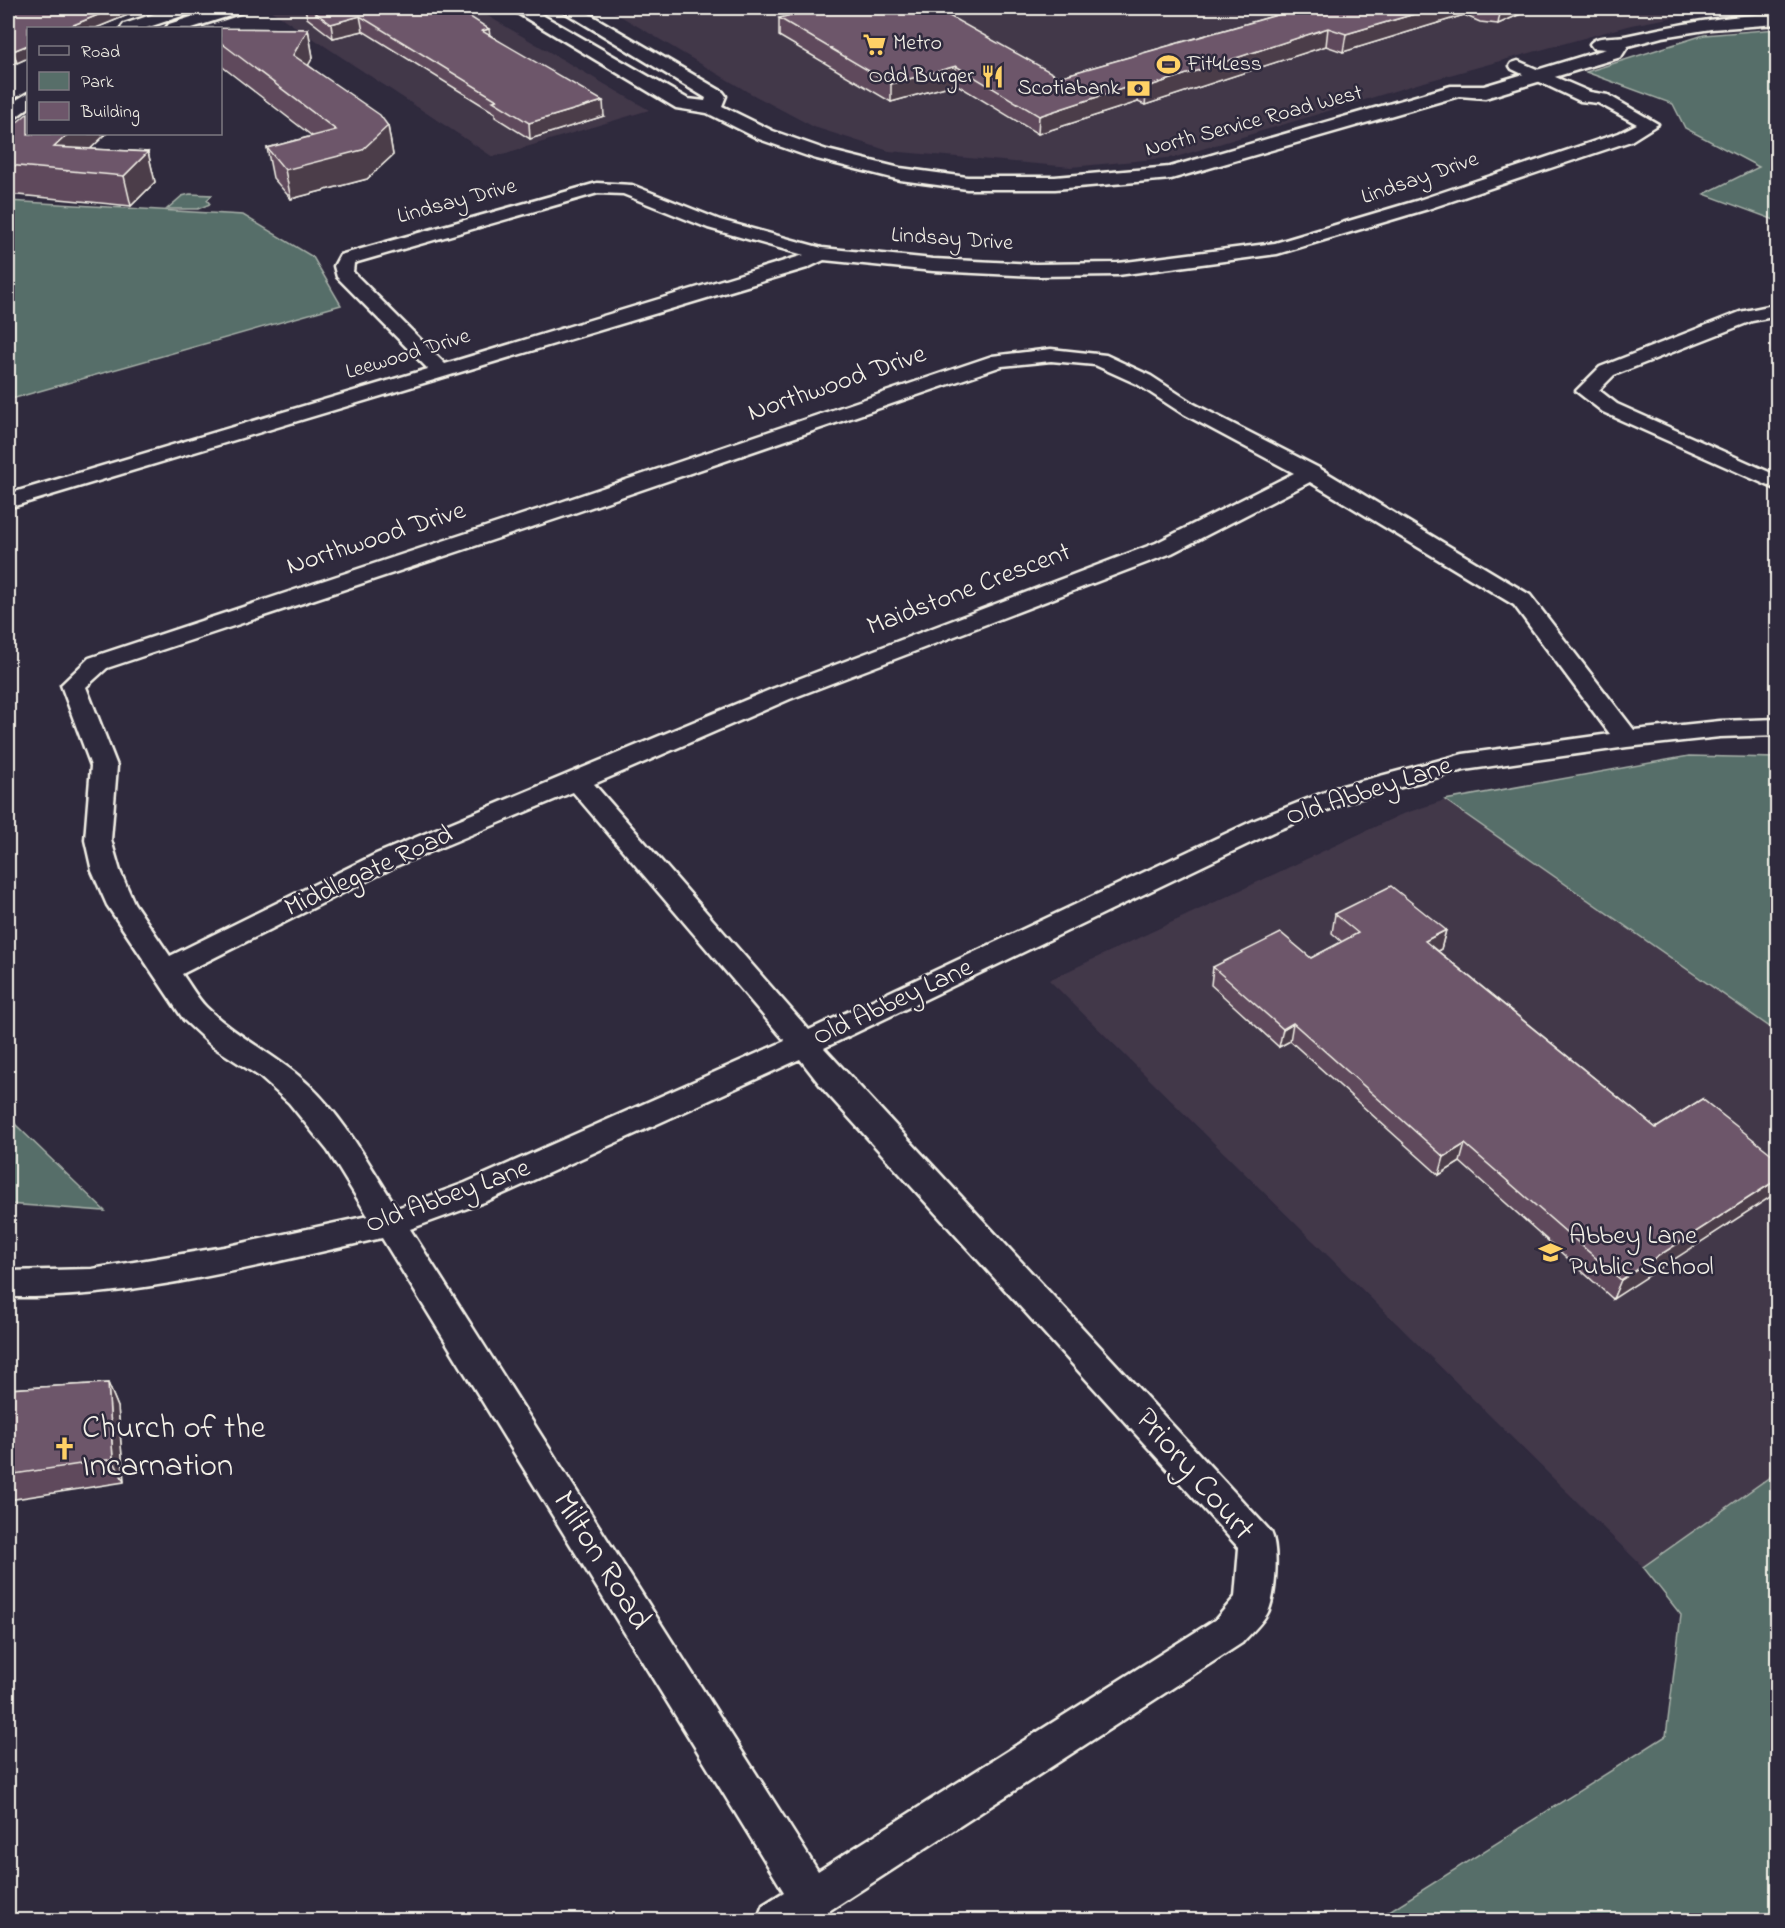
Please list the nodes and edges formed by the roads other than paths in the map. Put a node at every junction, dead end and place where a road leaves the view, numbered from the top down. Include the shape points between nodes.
1 (188, 8) edge
2 (236, 8) edge
3 (518, 8) edge
4 (567, 8) edge
5 (1778, 18) edge
6 (133, 27) edge
7 (178, 27) edge
8 (1536, 69) junction
9 (23, 88) edge
10 (712, 108) junction
11 (8, 114) edge
12 (821, 254) junction
13 (1778, 310) edge
14 (440, 370) junction
15 (1311, 473) junction
16 (1778, 484) edge
17 (8, 501) edge
18 (1778, 727) edge
19 (1627, 739) junction
20 (577, 781) junction
21 (164, 971) junction
22 (804, 1045) junction
23 (389, 1224) junction
24 (8, 1284) edge
25 (811, 1898) junction
26 (778, 1920) edge

1 - 6 street
2 - 7 street
3 - 10 street, North Service Road West via 683,104
4 - 10 street via 716,96
5 - 8 street, North Service Road West via 1670,30 1620,45 1614,53
8 - 10 street, North Service Road West via 1463,82 1458,90 1181,171 1055,183 967,183 860,165 774,138
8 - 12 street, Lindsay Drive via 1586,98 1602,99 1650,124 1625,137 1422,205 1277,248 1118,269 956,266
9 - 11 street
12 - 14 street, Leewood Drive via 800,264
12 - 14 street, Lindsay Drive via 714,224 650,197 611,187 347,259 344,273
13 - 16 street via 1747,316 1607,371 1586,391 1610,408
14 - 17 street, Leewood Drive
15 - 19 street via 1522,600
15 - 20 street, Maidstone Crescent via 1164,548 780,694
15 - 21 street, Northwood Drive via 1099,359 1051,355 999,360 98,663 73,685 104,766 99,818 101,854 121,905
18 - 19 street, Old Abbey Lane
19 - 22 street, Old Abbey Lane via 1463,762 1344,794 1264,826
20 - 21 street, Middlegate Road via 386,860
20 - 22 street
21 - 23 street, Northwood Drive via 194,1013 300,1095 339,1143
22 - 23 street, Old Abbey Lane via 476,1192
22 - 25 street, Priory Court via 1258,1543 1253,1603 1229,1631
23 - 24 street, Old Abbey Lane via 224,1260 92,1282
23 - 25 street, Milton Road
25 - 26 street, Priory Court

